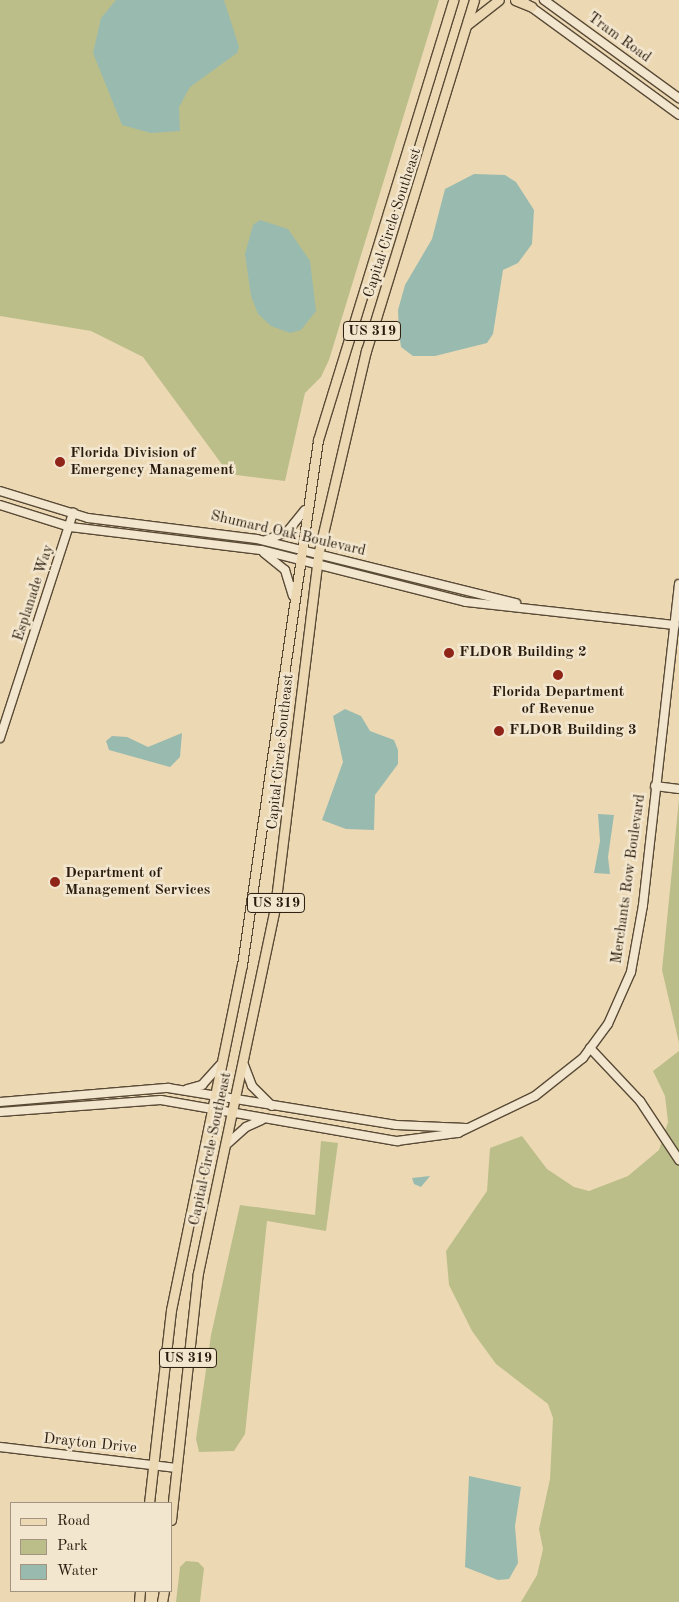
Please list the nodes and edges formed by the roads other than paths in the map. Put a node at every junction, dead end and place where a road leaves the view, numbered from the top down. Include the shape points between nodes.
1 (453, 0) edge
2 (474, 0) edge
3 (499, 0) edge
4 (514, 0) edge
5 (522, 0) edge
6 (544, 0) edge
7 (532, 8) junction
8 (466, 26) junction
9 (679, 98) edge
10 (679, 115) edge
11 (0, 491) edge
12 (0, 505) edge
13 (305, 510) junction
14 (73, 513) junction
15 (145, 523) junction
16 (70, 526) junction
17 (144, 537) junction
18 (265, 540) junction
19 (261, 550) junction
20 (300, 550) junction
21 (318, 555) junction
22 (299, 560) junction
23 (316, 565) junction
24 (679, 584) edge
25 (293, 596) junction
26 (540, 610) junction
27 (674, 625) junction
28 (0, 738) edge
29 (656, 786) junction
30 (679, 789) edge
31 (590, 1048) junction
32 (220, 1064) junction
33 (244, 1065) junction
34 (183, 1090) junction
35 (76, 1094) junction
36 (214, 1096) junction
37 (236, 1099) junction
38 (0, 1102) edge
39 (77, 1105) junction
40 (272, 1106) junction
41 (212, 1108) junction
42 (0, 1112) edge
43 (233, 1113) junction
44 (265, 1119) junction
45 (466, 1128) junction
46 (226, 1145) junction
47 (679, 1157) edge
48 (0, 1447) edge
49 (153, 1465) junction
50 (177, 1468) junction
51 (149, 1502) edge
52 (172, 1511) edge

1 - 13 main road, Capital Circle Southeast / US 319 via 352,322 318,440
2 - 8 main road, Capital Circle Southeast / US 319
3 - 8 main road
4 - 7 main road
5 - 7 street
6 - 9 street, Tram Road
7 - 10 street
8 - 21 main road, Capital Circle Southeast / US 319 via 366,352
11 - 14 street, Shumard Oak Boulevard
12 - 16 street, Shumard Oak Boulevard
13 - 18 street via 287,532
13 - 20 main road, Capital Circle Southeast / US 319
14 - 15 street, Shumard Oak Boulevard
14 - 16 street, Esplanade Way
15 - 17 street
15 - 18 street, Shumard Oak Boulevard
16 - 17 street, Shumard Oak Boulevard
16 - 28 street, Esplanade Way
17 - 19 street, Shumard Oak Boulevard
18 - 20 street, Shumard Oak Boulevard
19 - 22 street, Shumard Oak Boulevard
19 - 25 street via 285,570
20 - 21 street, Shumard Oak Boulevard
20 - 22 main road, Capital Circle Southeast / US 319
21 - 23 main road, Capital Circle Southeast / US 319
21 - 26 street, Shumard Oak Boulevard
22 - 23 street, Shumard Oak Boulevard
22 - 25 main road, Capital Circle Southeast / US 319
23 - 26 street, Shumard Oak Boulevard via 466,602
23 - 33 main road, Capital Circle Southeast / US 319 via 288,823
24 - 27 street, Merchants Row Boulevard
25 - 32 main road, Capital Circle Southeast / US 319 via 259,864
26 - 27 street, Shumard Oak Boulevard
27 - 29 street, Merchants Row Boulevard
29 - 30 street
29 - 31 street, Merchants Row Boulevard via 631,972 608,1024
31 - 45 street, Merchants Row Boulevard via 536,1096
31 - 47 street via 640,1101
32 - 34 street via 202,1085
32 - 36 main road, Capital Circle Southeast / US 319
33 - 37 main road, Capital Circle Southeast / US 319
33 - 40 street via 252,1086
34 - 35 street, Merchants Row Boulevard via 135,1088
34 - 36 street, Merchants Row Boulevard
35 - 38 street, Merchants Row Boulevard
35 - 39 street
36 - 37 street, Merchants Row Boulevard
36 - 41 main road, Capital Circle Southeast / US 319
37 - 40 street, Merchants Row Boulevard
37 - 43 main road, Capital Circle Southeast / US 319
39 - 41 street, Merchants Row Boulevard via 161,1100
39 - 42 street, Merchants Row Boulevard
40 - 45 street, Merchants Row Boulevard via 396,1125
41 - 43 street, Merchants Row Boulevard
41 - 49 main road, Capital Circle Southeast / US 319 via 171,1310
43 - 44 street, Merchants Row Boulevard
43 - 46 main road, Capital Circle Southeast / US 319
44 - 45 street, Merchants Row Boulevard via 397,1141 443,1136
44 - 46 street via 246,1127
46 - 50 main road, Capital Circle Southeast / US 319 via 198,1273
48 - 49 street, Drayton Drive
49 - 50 street, Drayton Drive
49 - 51 main road, Capital Circle Southeast / US 319
50 - 52 main road, Capital Circle Southeast / US 319

